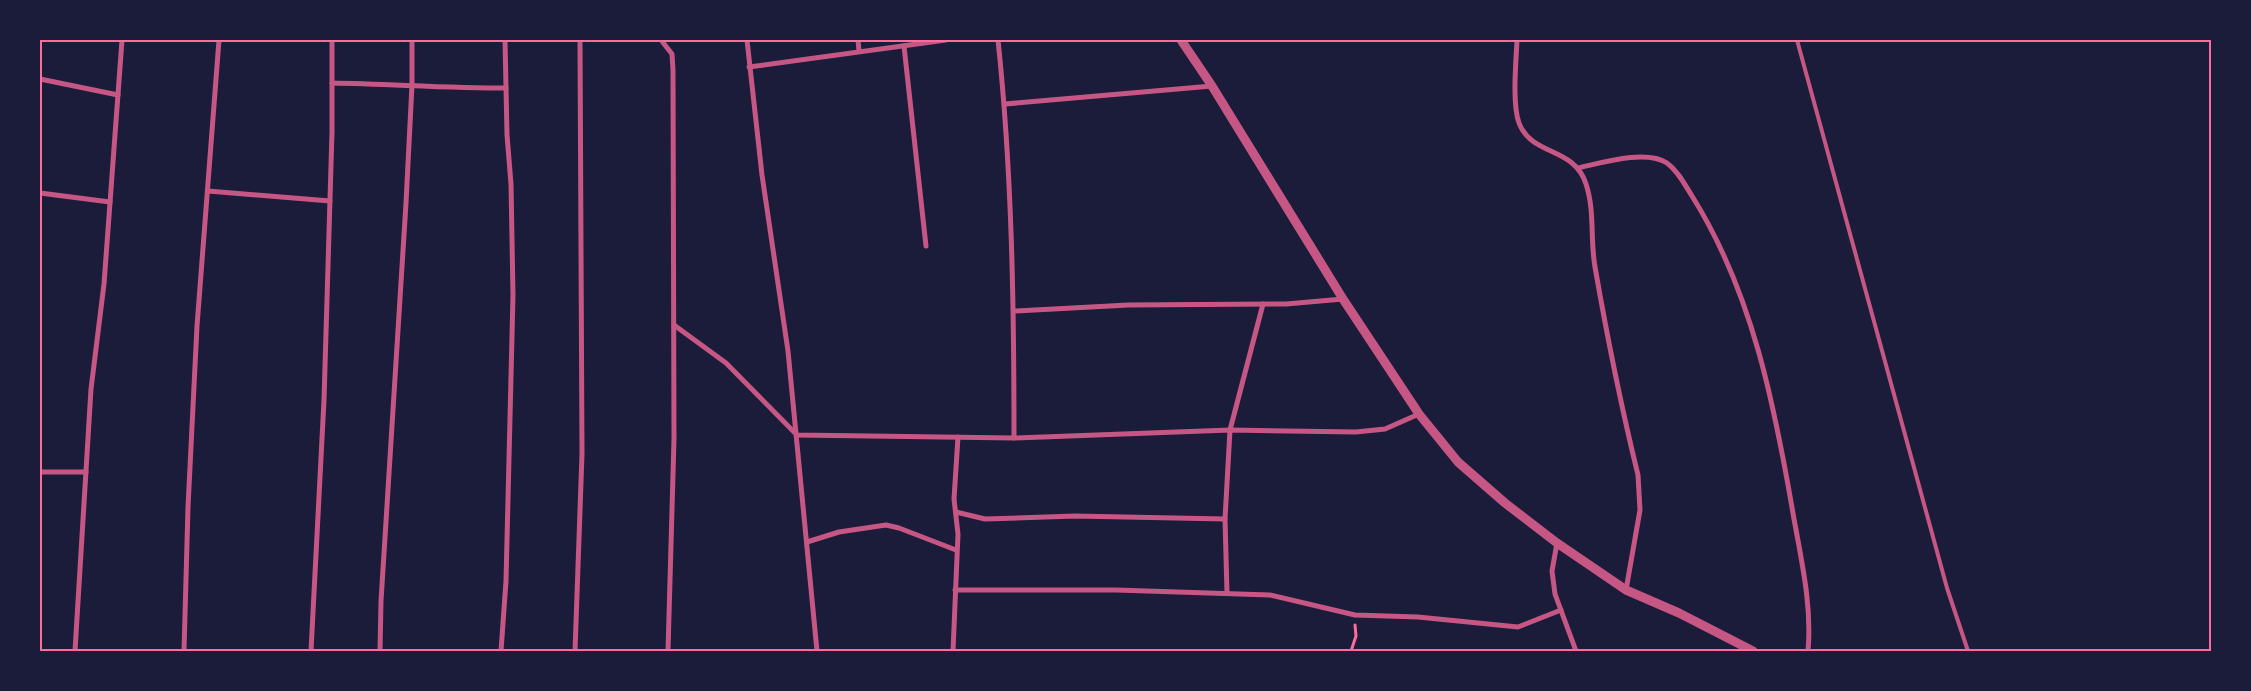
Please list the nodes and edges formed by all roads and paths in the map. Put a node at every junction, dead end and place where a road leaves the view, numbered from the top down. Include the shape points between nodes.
1 (122, 40) edge
2 (219, 40) edge
3 (332, 40) edge
4 (412, 40) edge
5 (505, 40) edge
6 (580, 40) edge
7 (661, 40) edge
8 (747, 40) edge
9 (858, 40) edge
10 (946, 40) edge
11 (998, 40) edge
12 (1181, 40) edge
13 (1517, 40) edge
14 (1797, 40) edge
15 (904, 46) junction
16 (859, 51) junction
17 (749, 67) junction
18 (40, 79) edge
19 (332, 83) junction
20 (412, 85) junction
21 (1212, 86) junction
22 (506, 88) junction
23 (118, 95) junction
24 (1005, 104) junction
25 (1578, 168) junction
26 (208, 191) junction
27 (40, 193) edge
28 (330, 201) junction
29 (110, 202) junction
30 (926, 246) dead end
31 (1343, 299) junction
32 (1264, 304) junction
33 (1014, 311) junction
34 (674, 325) junction
35 (1419, 414) junction
36 (1230, 430) junction
37 (797, 435) junction
38 (958, 437) junction
39 (1014, 438) junction
40 (40, 472) edge
41 (86, 472) junction
42 (956, 512) junction
43 (1225, 520) junction
44 (807, 542) junction
45 (1557, 543) junction
46 (956, 550) junction
47 (955, 590) junction
48 (1626, 590) junction
49 (1227, 593) junction
50 (1561, 610) junction
51 (1355, 615) junction
52 (75, 651) edge
53 (184, 651) edge
54 (311, 651) edge
55 (380, 651) edge
56 (501, 651) edge
57 (575, 651) edge
58 (668, 651) edge
59 (817, 651) edge
60 (953, 651) edge
61 (1351, 651) edge
62 (1576, 651) edge
63 (1753, 651) edge
64 (1808, 651) edge
65 (1968, 651) edge

1 - 23 street
2 - 26 street
3 - 19 street
4 - 20 street
5 - 22 street
6 - 57 street via 582,454
7 - 34 street via 672,54 673,70
8 - 17 street
9 - 16 street
10 - 15 street
11 - 24 street
12 - 21 street
13 - 25 street via 1518,122 1526,136 1541,147 1567,158
14 - 65 lane via 1947,588
15 - 16 street
15 - 30 street
16 - 17 street
17 - 37 street
18 - 23 street
19 - 20 street
19 - 28 street
20 - 22 street
20 - 55 street
21 - 24 street
21 - 31 street
22 - 56 street via 514,295
23 - 29 street
24 - 33 street
25 - 48 street via 1586,183 1592,209 1594,264 1638,475 1640,510
25 - 64 street via 1651,157 1666,163 1678,174 1706,218 1737,287 1764,367 1788,477 1805,583 1810,632
26 - 28 street
26 - 53 street via 188,507
27 - 29 street
28 - 54 street
29 - 41 street
31 - 32 street
31 - 35 street
32 - 33 street via 1128,305
32 - 36 street
33 - 39 street
34 - 37 street via 726,362
34 - 58 street
35 - 36 street via 1385,429 1356,432
35 - 45 street via 1458,462
36 - 39 street
36 - 43 street
37 - 38 street
37 - 44 street
38 - 39 street
38 - 42 street
40 - 41 street
41 - 52 street
42 - 43 street via 985,520 1075,516
42 - 46 street
43 - 49 street
44 - 46 street via 839,532 886,526
44 - 59 street
45 - 48 street
45 - 50 street via 1552,571
46 - 47 street
47 - 49 street
47 - 60 street
48 - 63 street
49 - 51 street via 1270,595
50 - 51 street via 1518,628 1418,617
50 - 62 street
51 - 61 path via 1356,636

